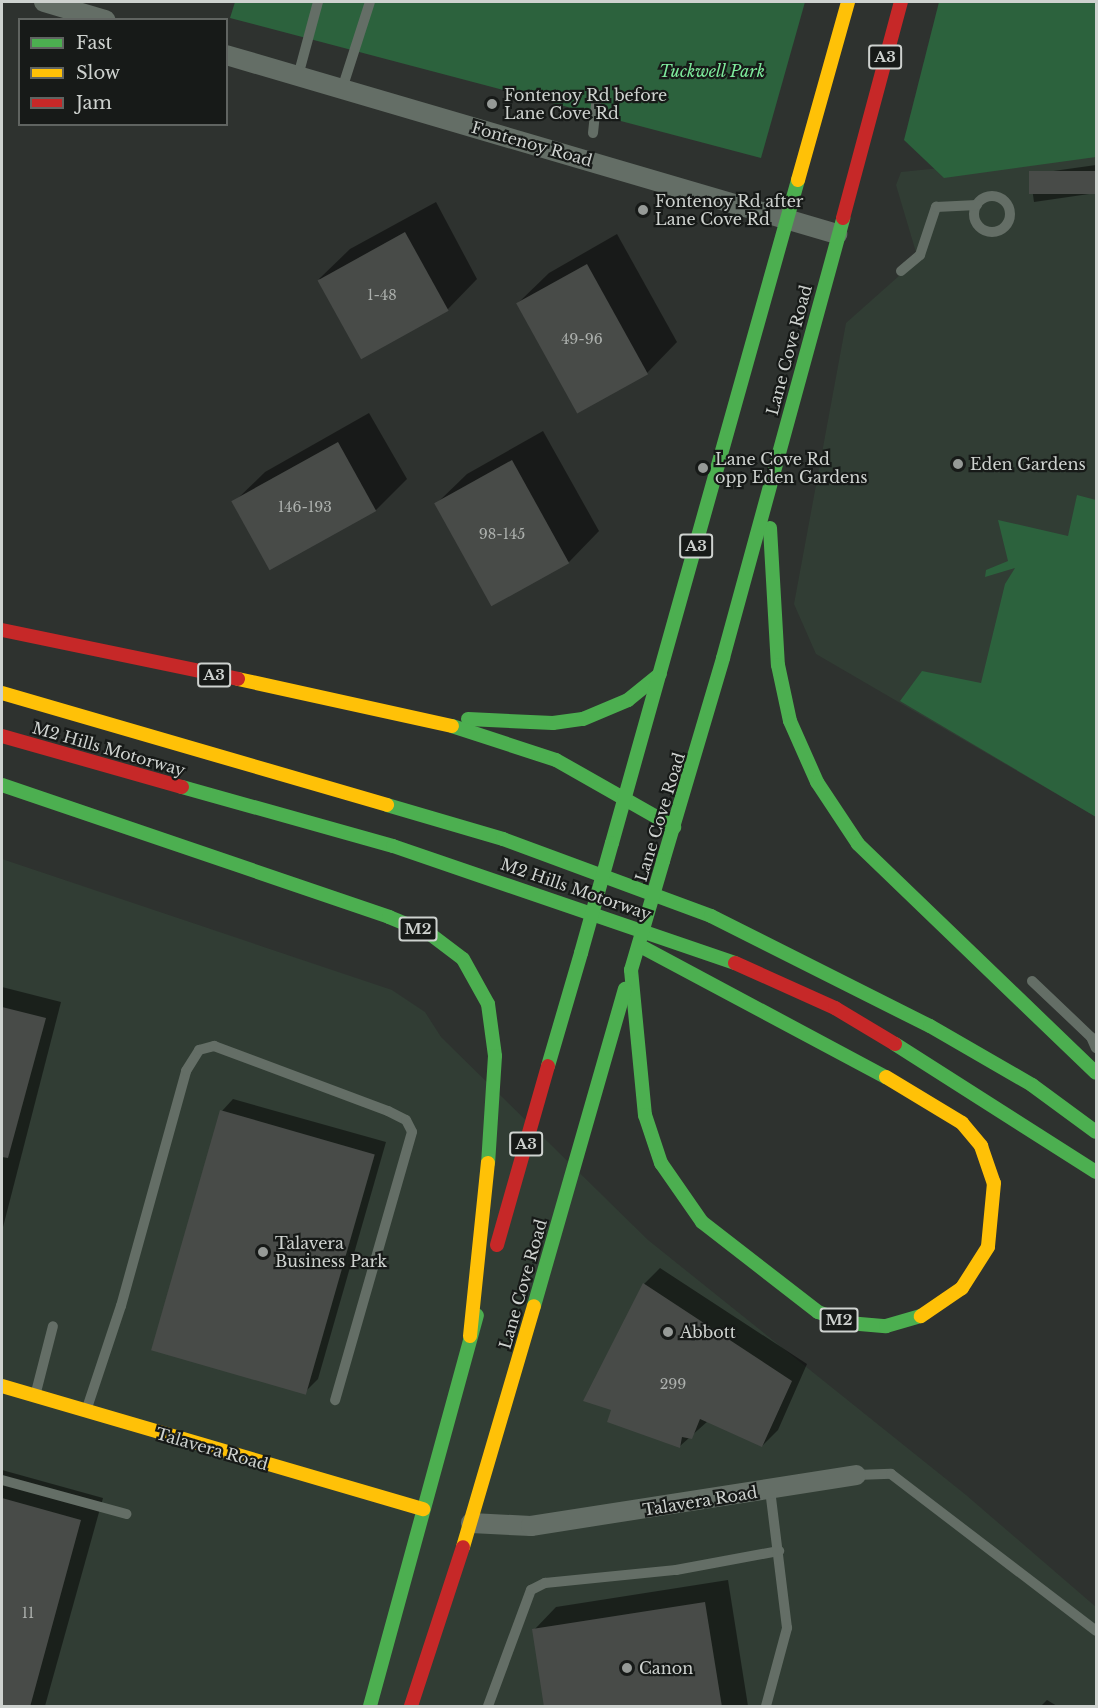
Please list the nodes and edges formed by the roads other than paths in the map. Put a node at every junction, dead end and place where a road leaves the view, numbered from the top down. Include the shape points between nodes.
1 (46, 2) edge
2 (318, 2) edge
3 (370, 2) edge
4 (848, 2) edge
5 (901, 2) edge
6 (98, 18) edge
7 (228, 56) edge
8 (298, 76) junction
9 (342, 89) junction
10 (597, 94) dead end
11 (593, 133) dead end
12 (977, 205) dead end
13 (788, 219) junction
14 (837, 234) junction
15 (901, 271) dead end
16 (770, 485) junction
17 (2, 630) edge
18 (660, 674) junction
19 (2, 693) edge
20 (425, 717) junction
21 (2, 735) edge
22 (2, 785) edge
23 (623, 800) junction
24 (674, 827) junction
25 (589, 910) junction
26 (630, 970) junction
27 (1032, 981) dead end
28 (1096, 1047) edge
29 (1096, 1073) edge
30 (1096, 1132) edge
31 (1096, 1172) edge
32 (53, 1326) dead end
33 (470, 1336) junction
34 (2, 1386) edge
35 (35, 1396) junction
36 (335, 1400) dead end
37 (86, 1411) junction
38 (856, 1475) joint
39 (2, 1480) edge
40 (770, 1490) junction
41 (423, 1509) junction
42 (126, 1514) dead end
43 (471, 1523) junction
44 (779, 1551) junction
45 (1096, 1631) edge
46 (370, 1707) edge
47 (411, 1707) edge
48 (488, 1707) edge
49 (766, 1707) edge

1 - 6 street
2 - 8 lane
3 - 9 lane
4 - 13 main road, A3
5 - 14 main road, Lane Cove Road / A3
7 - 8 street, Fontenoy Road
8 - 9 street, Fontenoy Road
9 - 13 street, Fontenoy Road
10 - 11 lane
12 - 15 lane via 936,207 920,255
13 - 14 street, Fontenoy Road
13 - 18 main road, A3
14 - 16 main road, Lane Cove Road / A3
16 - 24 main road, Lane Cove Road / A3
16 - 29 main road via 771,595 778,664 790,721 817,782 858,844
17 - 20 main road, A3
18 - 20 main road, A3 via 628,700 584,719 553,723
18 - 23 main road, A3
19 - 30 main road, M2 Hills Motorway via 503,839 711,916 831,972 930,1026 1032,1085
20 - 23 main road, A3 via 556,760
21 - 25 main road, M2 Hills Motorway / M2 via 393,846
22 - 33 main road, M2 via 389,917 430,934 463,959 488,1004 495,1056 486,1198
23 - 24 main road, A3
23 - 33 main road, A3, bridge
24 - 26 main road, Lane Cove Road / A3, bridge
25 - 26 main road, M2 via 627,940 755,1004 921,1095 962,1123 981,1146 994,1183 993,1231 988,1247 962,1288 918,1318 886,1326 848,1323 818,1312 759,1270 702,1221 662,1163 645,1115
25 - 31 main road, M2 Hills Motorway / M2 via 705,950 835,1008 970,1088
26 - 43 main road, Lane Cove Road / A3
27 - 28 lane via 1091,1037
32 - 35 lane
33 - 41 main road, A3
34 - 35 main road, Talavera Road
35 - 37 main road, Talavera Road
36 - 37 lane via 412,1132 406,1120 388,1111 214,1046 199,1050 186,1071 121,1306
37 - 41 main road, Talavera Road
38 - 40 street, Talavera Road
38 - 45 lane via 891,1474
39 - 42 lane
40 - 43 street, Talavera Road via 531,1526
40 - 44 lane
41 - 43 main road, Talavera Road
41 - 46 main road, A3
43 - 47 main road, Lane Cove Road / A3
44 - 48 lane via 676,1570 545,1583 531,1590
44 - 49 lane via 787,1628

